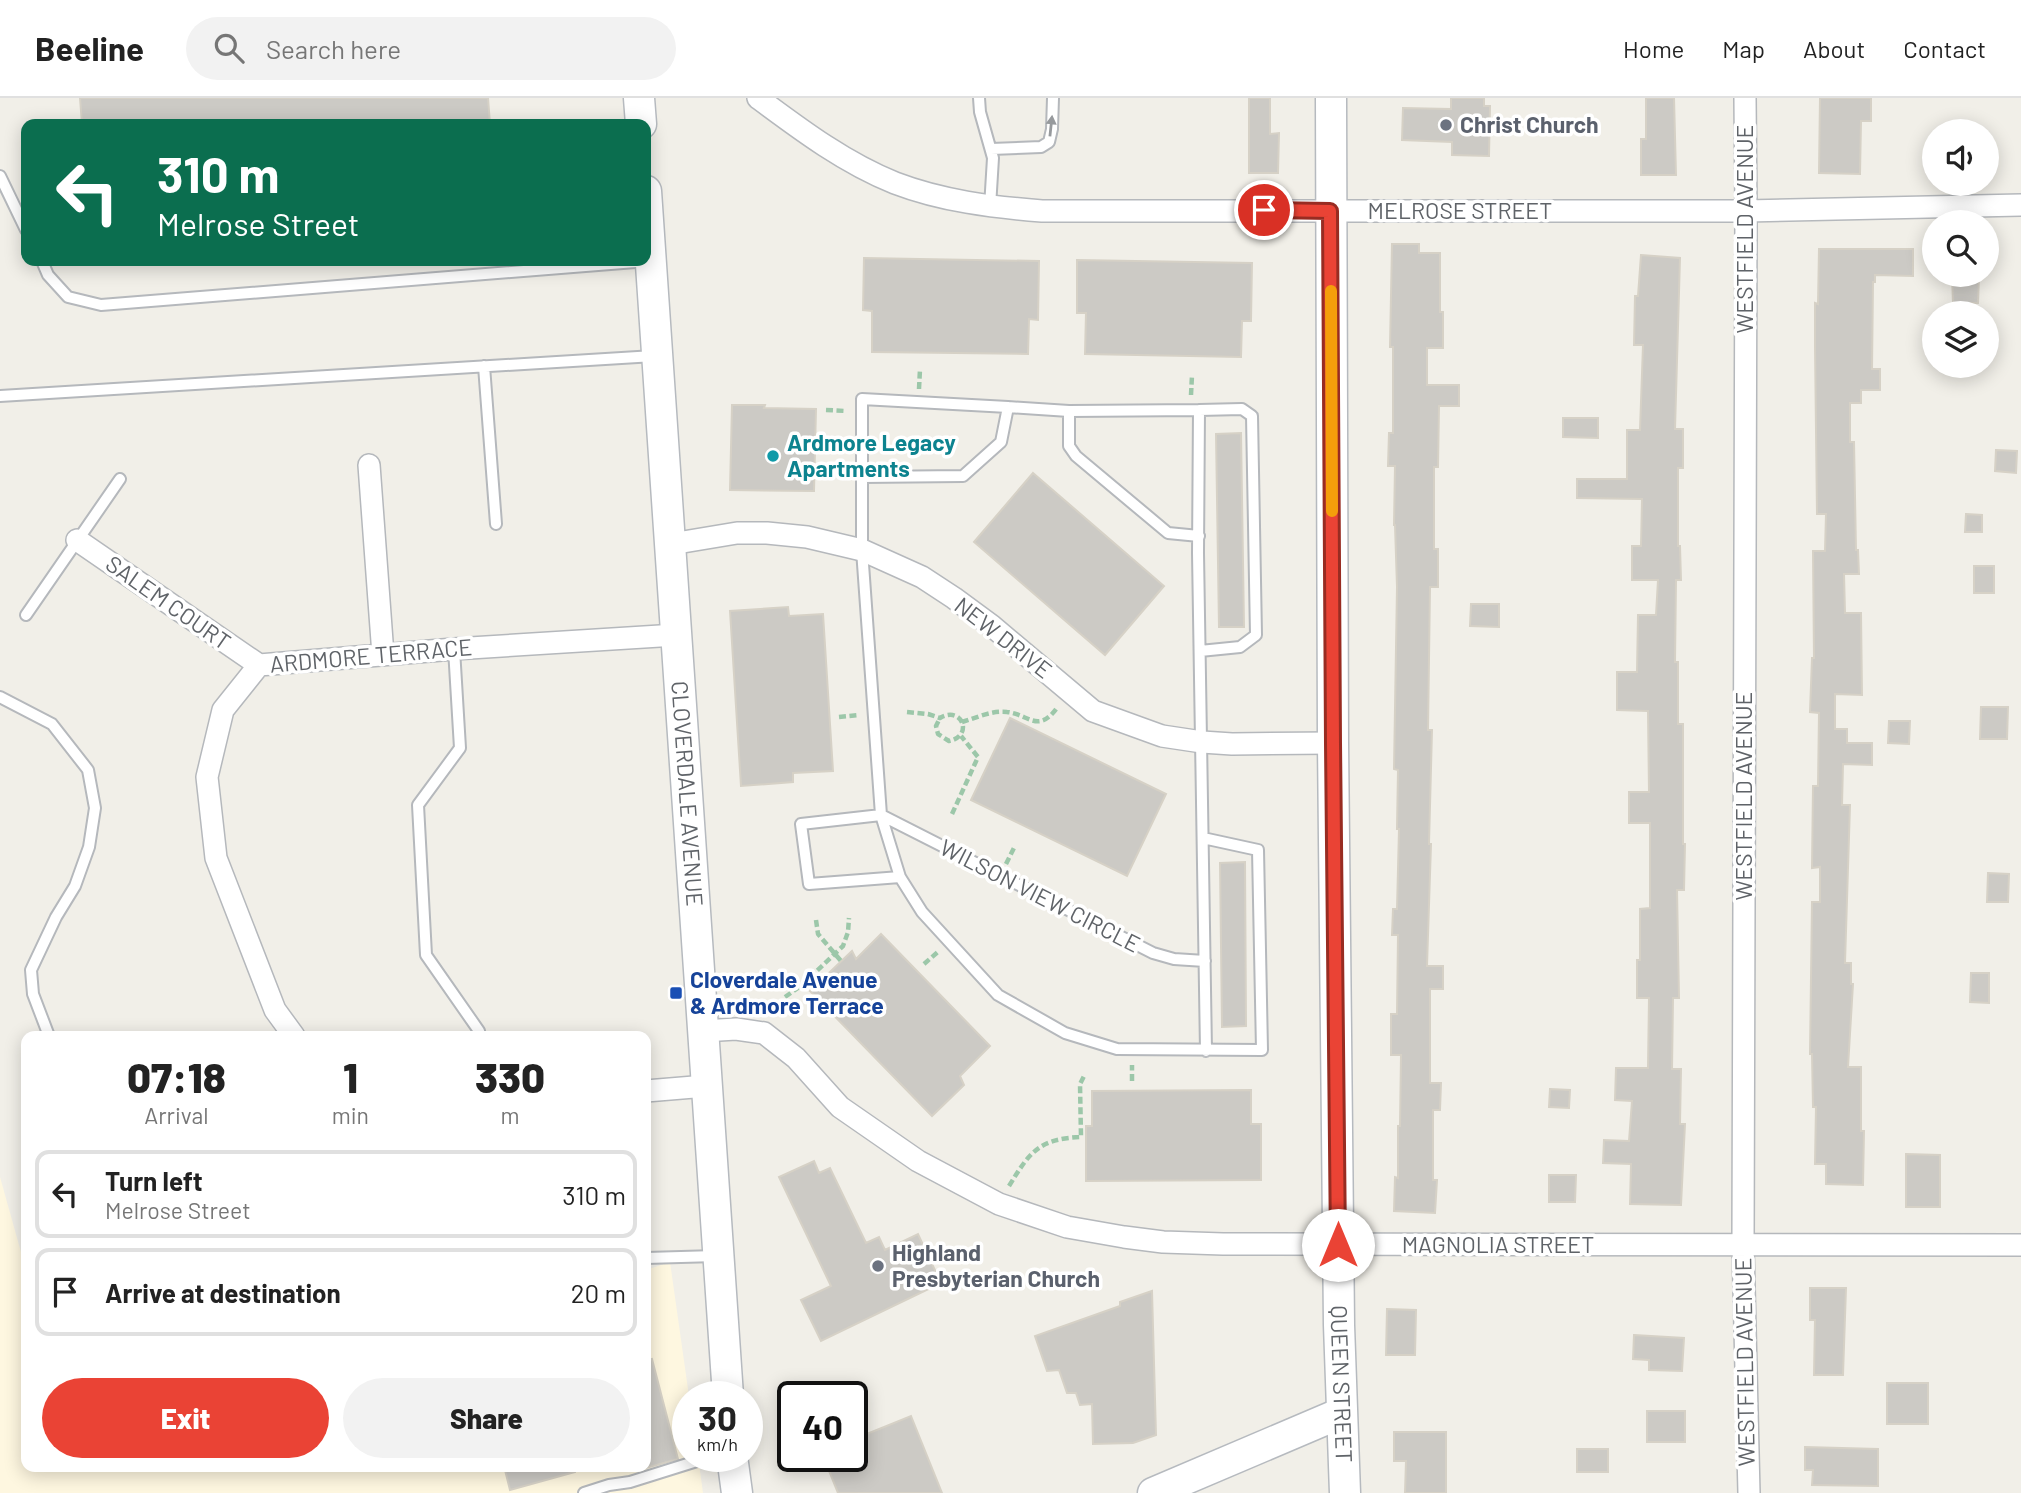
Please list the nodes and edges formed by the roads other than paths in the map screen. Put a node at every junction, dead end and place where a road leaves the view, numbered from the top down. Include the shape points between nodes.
1 (639, 98) edge
2 (758, 98) edge
3 (979, 98) edge
4 (1053, 98) edge
5 (1331, 98) edge
6 (1745, 98) edge
7 (641, 119) edge
8 (991, 149) junction
9 (0, 176) edge
10 (2021, 205) edge
11 (990, 207) junction
12 (1330, 211) junction
13 (1746, 211) junction
14 (21, 220) edge
15 (651, 261) edge
16 (44, 266) edge
17 (602, 266) edge
18 (657, 355) junction
19 (484, 366) junction
20 (0, 396) edge
21 (1008, 407) junction
22 (1199, 410) junction
23 (1069, 411) junction
24 (369, 465) dead end
25 (862, 477) junction
26 (120, 479) dead end
27 (496, 524) dead end
28 (1199, 536) junction
29 (78, 540) junction
30 (671, 544) junction
31 (862, 550) junction
32 (26, 615) dead end
33 (676, 635) junction
34 (454, 649) junction
35 (1200, 651) junction
36 (383, 655) junction
37 (260, 665) junction
38 (0, 697) edge
39 (1202, 742) junction
40 (1333, 743) junction
41 (881, 815) junction
42 (1203, 838) junction
43 (901, 877) junction
44 (1205, 961) junction
45 (47, 1031) edge
46 (290, 1031) edge
47 (479, 1031) edge
48 (703, 1031) junction
49 (1206, 1051) junction
50 (706, 1086) junction
51 (651, 1091) edge
52 (1338, 1245) junction
53 (2021, 1245) edge
54 (1743, 1246) junction
55 (718, 1256) junction
56 (651, 1258) edge
57 (727, 1381) edge
58 (1341, 1413) junction
59 (672, 1469) edge
60 (734, 1472) edge
61 (584, 1493) edge
62 (737, 1493) edge
63 (1153, 1493) edge
64 (1345, 1493) edge
65 (1749, 1493) edge

1 - 7 street
2 - 11 street, MELROSE STREET via 850,161 894,183
3 - 8 lane
8 -> 4 lane via 1041,147 1049,142
5 - 12 street, QUEEN STREET
6 - 13 street, WESTFIELD AVENUE
8 - 11 lane
9 - 14 lane
10 - 13 street, MELROSE STREET
11 - 12 street, MELROSE STREET
12 - 13 street, MELROSE STREET
12 - 40 street, QUEEN STREET
13 - 54 street, WESTFIELD AVENUE
15 - 18 street, CLOVERDALE AVENUE
16 - 17 lane via 68,297 101,304
18 - 19 lane
18 - 30 street, CLOVERDALE AVENUE
19 - 20 lane
19 - 27 lane
21 - 23 lane
21 - 25 lane via 1001,442 963,476
21 - 25 lane via 862,399
22 - 23 lane
22 - 28 lane
22 - 35 lane via 1242,409 1252,416 1256,635 1240,647
23 - 28 lane via 1069,446 1076,456 1168,533
24 - 36 street
25 - 31 lane
26 - 29 lane
28 - 35 lane
29 - 32 lane
29 - 37 street, SALEM COURT
30 - 31 street, NEW DRIVE via 767,533
30 - 33 street, CLOVERDALE AVENUE
31 - 39 street, NEW DRIVE via 922,577 954,598 1093,711 1162,736
31 - 41 lane
33 - 34 street, ARDMORE TERRACE
33 - 48 street, CLOVERDALE AVENUE
34 - 36 street, ARDMORE TERRACE
34 - 47 lane via 460,748 418,805 426,955
35 - 39 lane
36 - 37 street, ARDMORE TERRACE
37 - 46 street, ARDMORE TERRACE via 223,710 207,777 216,858 275,1010
38 - 45 lane via 52,724 88,770 96,808 75,886 31,971 33,994
39 - 40 street, NEW DRIVE
39 - 42 lane
40 - 52 street, QUEEN STREET
41 - 43 lane
41 - 43 lane via 801,824 809,884
41 - 44 lane, WILSON VIEW CIRCLE via 1153,953
42 - 44 lane
42 - 49 lane via 1258,850 1262,1051
43 - 49 lane via 922,912 999,995 1054,1027 1116,1049
44 - 49 lane
48 - 50 street, CLOVERDALE AVENUE
48 - 52 street, MAGNOLIA STREET via 764,1033 796,1058 840,1107 918,1161 1022,1212 1067,1227 1163,1242
50 - 51 street
50 - 55 street, CLOVERDALE AVENUE
52 - 54 street, MAGNOLIA STREET
52 - 58 street, QUEEN STREET
53 - 54 street, MAGNOLIA STREET
54 - 65 street, WESTFIELD AVENUE
55 - 56 lane
55 - 57 street, CLOVERDALE AVENUE
58 - 63 street
58 - 64 street, QUEEN STREET
59 - 61 lane
60 - 62 street

